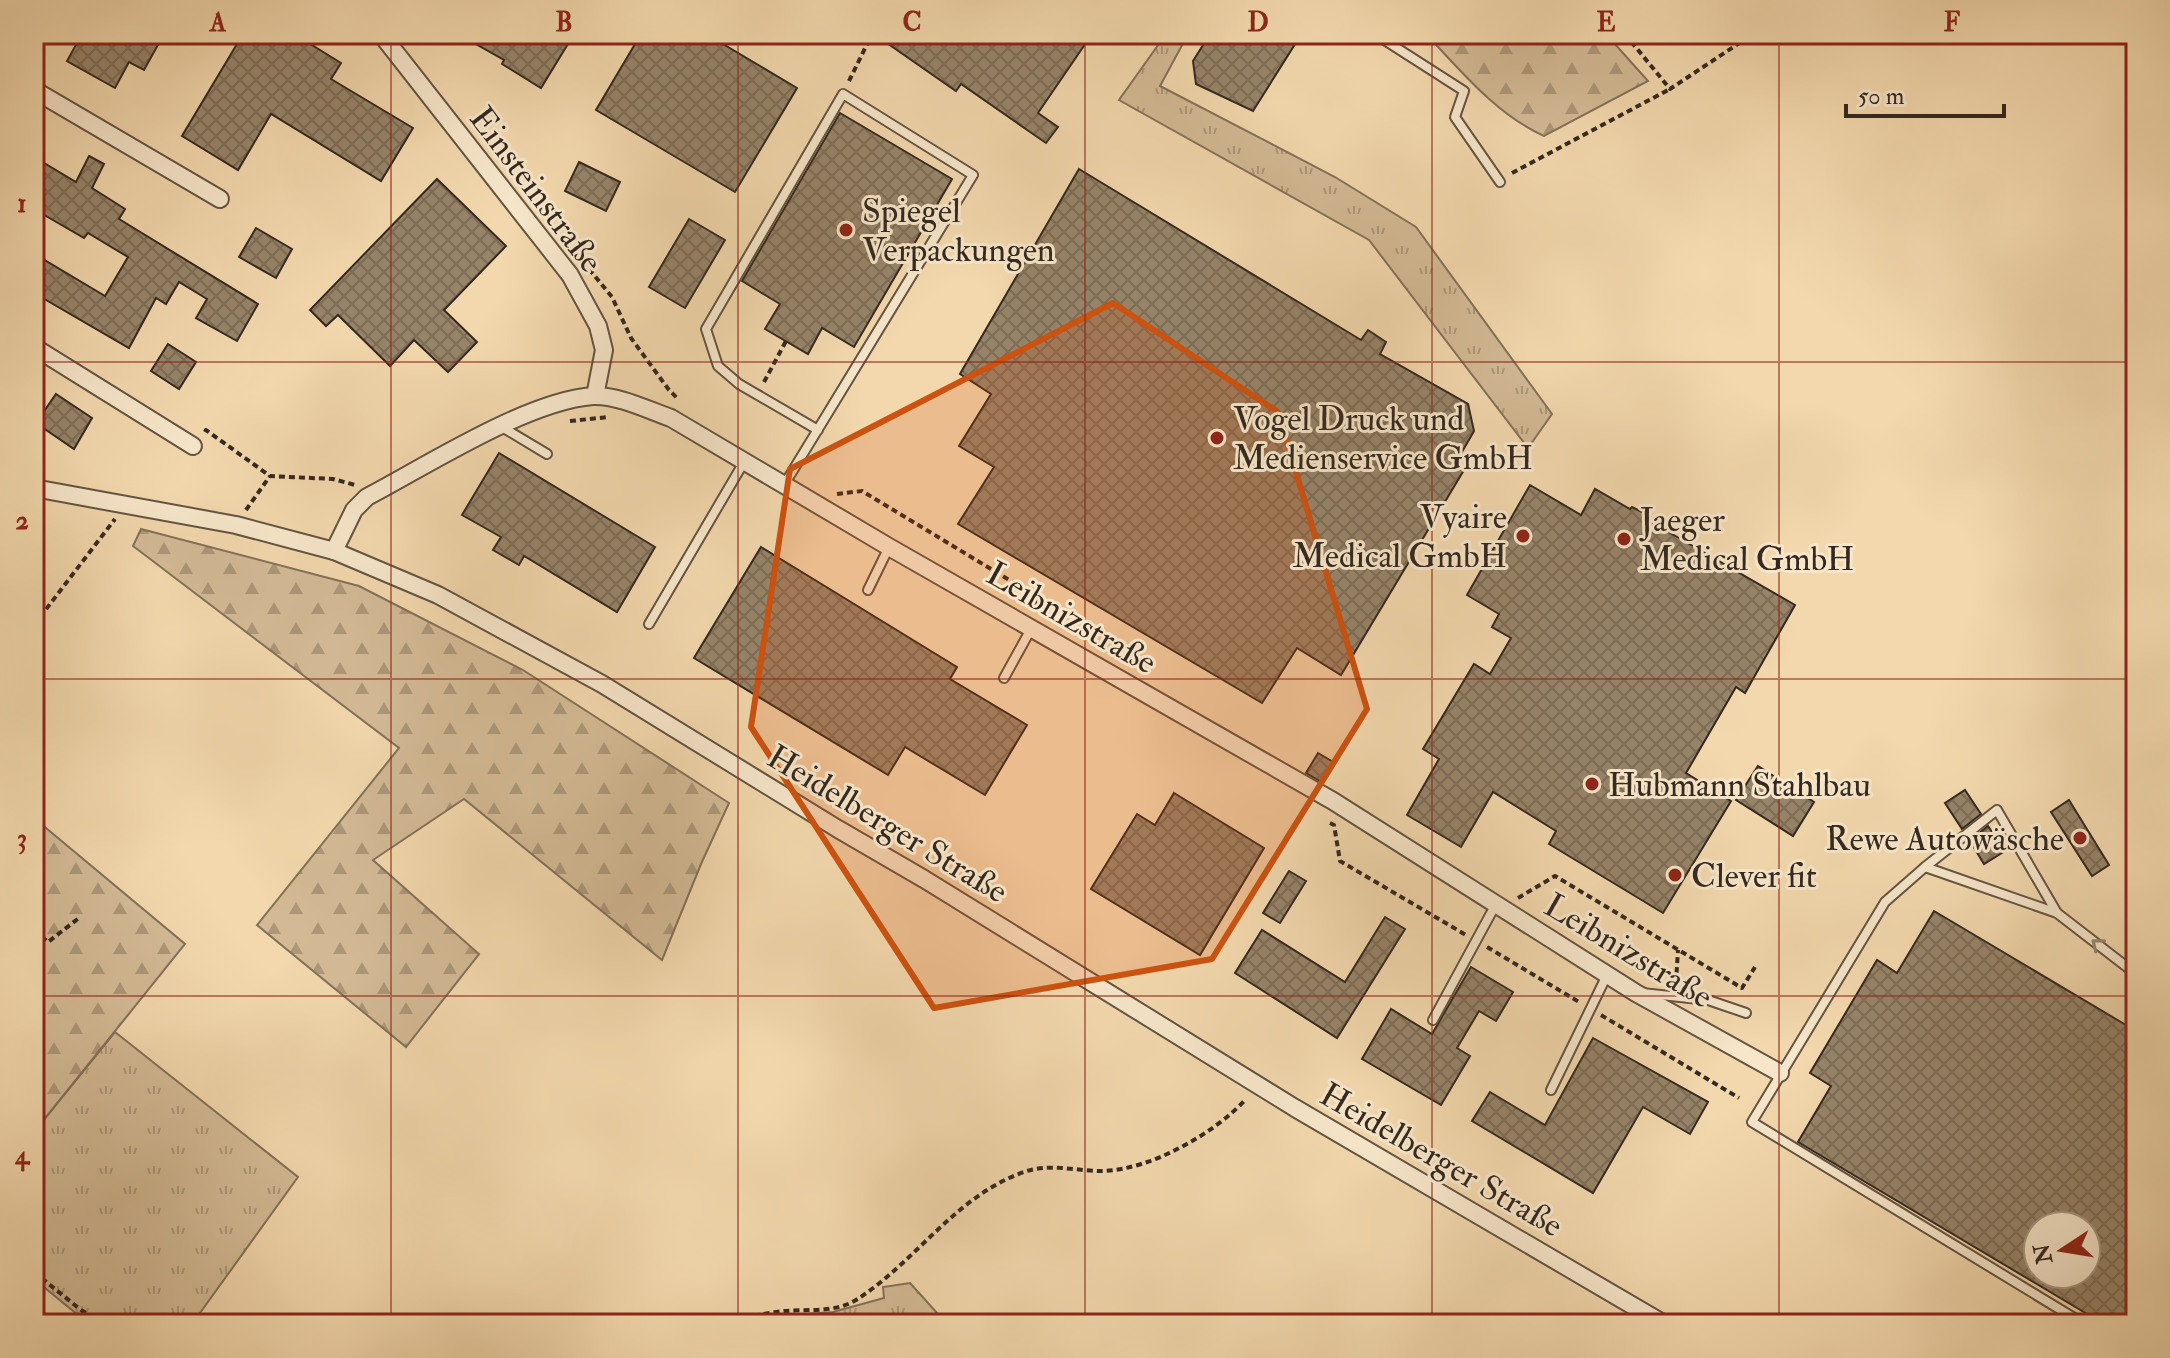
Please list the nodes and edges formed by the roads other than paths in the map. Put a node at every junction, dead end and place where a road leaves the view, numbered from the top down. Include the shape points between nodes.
1 (381, 34) edge
2 (1375, 34) edge
3 (34, 90) edge
4 (1500, 181) road end
5 (220, 199) dead end
6 (34, 347) edge
7 (595, 396) junction
8 (501, 427) junction
9 (818, 430) junction
10 (193, 446) road end
11 (547, 454) dead end
12 (744, 461) junction
13 (784, 485) junction
14 (34, 488) edge
15 (889, 547) junction
16 (334, 551) junction
17 (868, 590) dead end
18 (1035, 623) junction
19 (649, 624) dead end
20 (1004, 678) dead end
21 (1925, 867) junction
22 (1496, 904) junction
23 (2057, 913) junction
24 (2136, 974) edge
25 (1607, 975) junction
26 (1636, 993) junction
27 (1746, 1013) dead end
28 (1433, 1020) dead end
29 (1780, 1073) junction
30 (1551, 1090) dead end
31 (1664, 1324) edge
32 (2084, 1324) edge

1 - 7 street, Einsteinstraße via 570,275 598,326 604,350
2 - 4 lane via 1464,91 1455,117
3 - 5 street
6 - 10 street
7 - 8 street, Leibnizstraße via 546,406
7 - 12 street, Leibnizstraße via 671,418
8 - 11 lane
8 - 16 street, Leibnizstraße via 367,497 354,510
9 - 9 lane via 973,175 843,94 706,329 718,366
9 - 13 lane
12 - 13 street, Leibnizstraße
12 - 19 lane
13 - 15 street, Leibnizstraße
14 - 16 street, Heidelberger Straße via 236,525
15 - 17 lane
15 - 18 street, Leibnizstraße
16 - 31 street, Heidelberger Straße via 438,595 602,684 1258,1085
18 - 20 lane
18 - 22 street, Leibnizstraße
21 - 23 lane
21 - 23 lane via 1997,810
21 - 29 lane via 1885,902
22 - 25 street, Leibnizstraße
22 - 28 lane
24 -> 23 lane
25 - 26 street, Leibnizstraße
25 - 30 lane
26 - 27 lane via 1708,1000
26 - 29 street, Leibnizstraße
29 - 32 lane via 1752,1122

